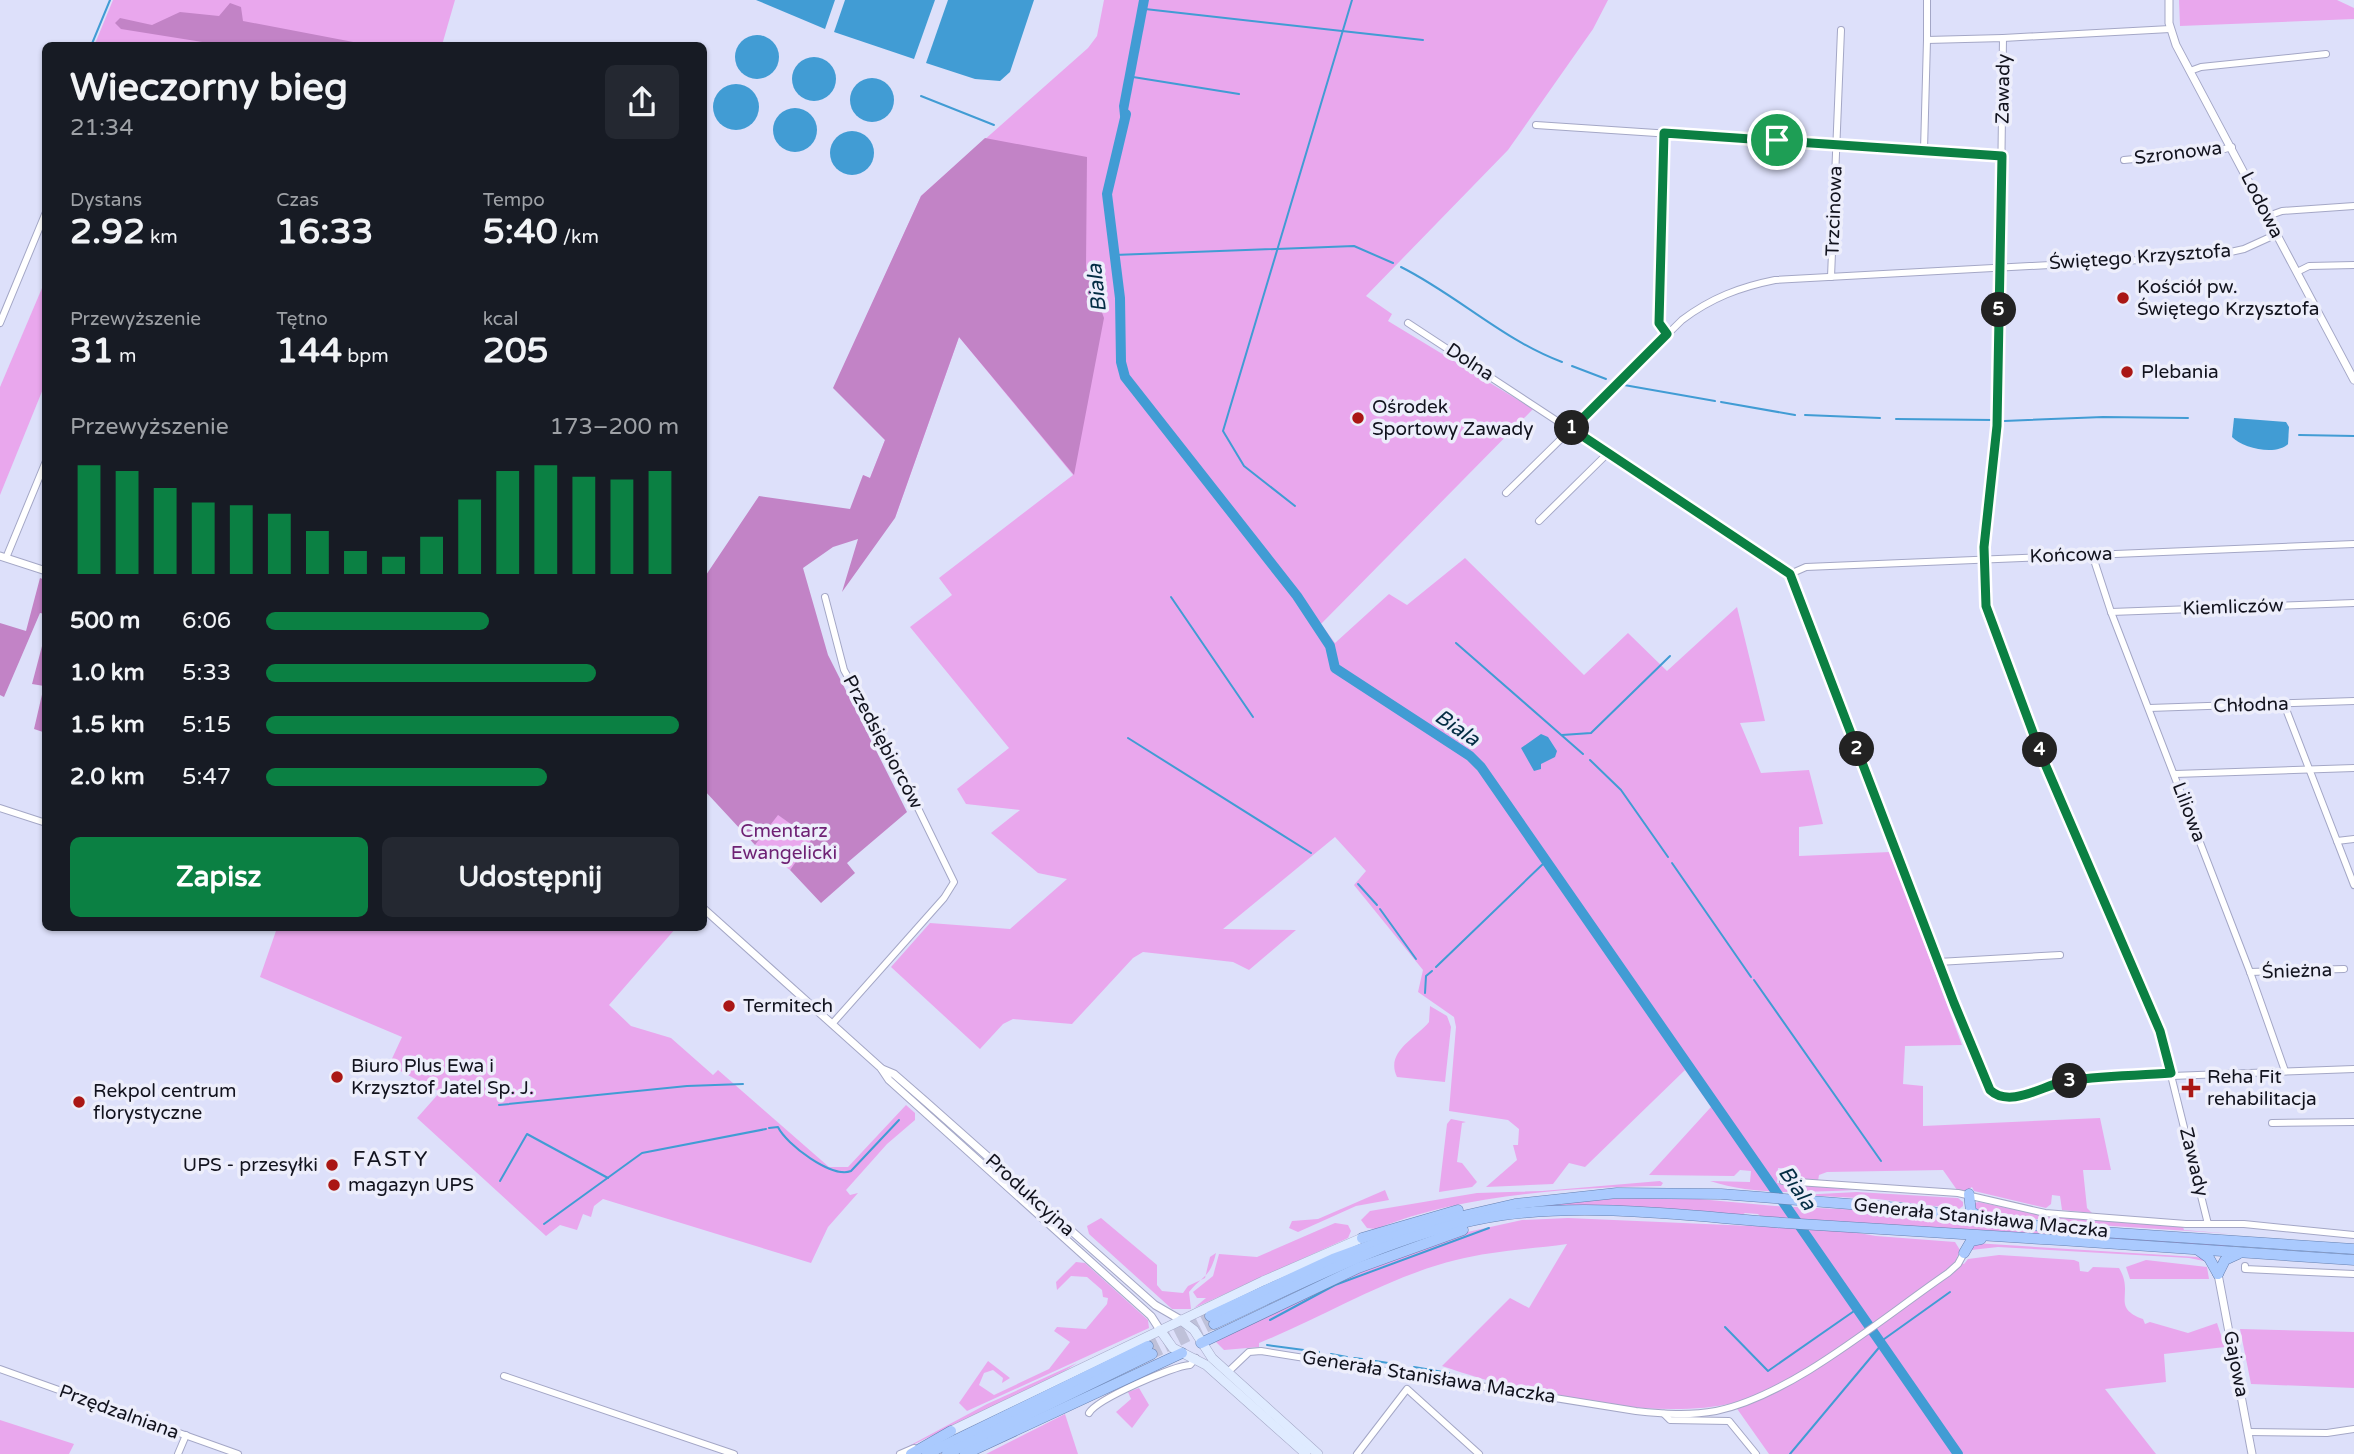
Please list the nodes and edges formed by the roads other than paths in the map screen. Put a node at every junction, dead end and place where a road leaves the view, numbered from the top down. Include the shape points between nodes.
1 (1927, 0) edge
2 (2169, 0) edge
3 (2170, 29) junction
4 (1841, 30) dead end
5 (2003, 38) junction
6 (1927, 40) junction
7 (2326, 54) dead end
8 (2190, 71) junction
9 (1536, 125) dead end
10 (1664, 133) junction
11 (1836, 144) junction
12 (2232, 147) junction
13 (1924, 150) junction
14 (2002, 156) junction
15 (2124, 160) dead end
16 (2354, 206) edge
17 (2268, 216) junction
18 (42, 222) edge
19 (2277, 234) junction
20 (2354, 265) edge
21 (2000, 267) junction
22 (2297, 272) junction
23 (1831, 277) junction
24 (0, 323) edge
25 (1408, 323) dead end
26 (1667, 334) junction
27 (2354, 380) edge
28 (1572, 429) junction
29 (1608, 453) junction
30 (42, 470) edge
31 (1506, 493) dead end
32 (1539, 521) dead end
33 (2354, 544) edge
34 (2092, 554) junction
35 (3, 557) edge
36 (1983, 558) junction
37 (42, 570) edge
38 (1790, 574) junction
39 (825, 597) dead end
40 (2354, 603) edge
41 (2111, 612) junction
42 (2354, 701) edge
43 (2284, 704) junction
44 (2149, 708) junction
45 (2354, 768) edge
46 (2310, 769) junction
47 (2175, 774) junction
48 (0, 808) edge
49 (42, 822) edge
50 (2354, 839) edge
51 (2337, 841) junction
52 (2354, 885) edge
53 (707, 912) edge
54 (2060, 955) dead end
55 (1938, 962) junction
56 (2344, 969) dead end
57 (2250, 972) junction
58 (832, 1024) junction
59 (881, 1068) junction
60 (2354, 1069) edge
61 (2286, 1071) junction
62 (2172, 1075) junction
63 (934, 1109) junction
64 (927, 1116) junction
65 (2354, 1122) edge
66 (2272, 1123) dead end
67 (1783, 1181) dead end
68 (1969, 1198) junction
69 (1542, 1200) junction
70 (1574, 1211) junction
71 (1948, 1214) junction
72 (1984, 1219) junction
73 (2208, 1224) junction
74 (1940, 1234) junction
75 (2354, 1235) edge
76 (1994, 1237) junction
77 (1362, 1238) joint
78 (2354, 1249) edge
79 (2197, 1250) junction
80 (2242, 1252) junction
81 (1964, 1253) junction
82 (2354, 1260) edge
83 (2245, 1266) dead end
84 (2354, 1274) edge
85 (2218, 1275) junction
86 (1181, 1320) junction
87 (1160, 1330) junction
88 (1201, 1343) junction
89 (1182, 1353) junction
90 (1196, 1358) junction
91 (0, 1369) edge
92 (1228, 1372) junction
93 (1411, 1375) junction
94 (504, 1376) dead end
95 (1407, 1389) junction
96 (1089, 1413) dead end
97 (1664, 1414) junction
98 (2354, 1429) edge
99 (951, 1432) junction
100 (2248, 1432) junction
101 (186, 1435) junction
102 (1292, 1437) junction
103 (178, 1454) edge
104 (237, 1454) edge
105 (734, 1454) edge
106 (900, 1454) edge
107 (911, 1454) edge
108 (927, 1454) edge
109 (947, 1454) edge
110 (965, 1454) edge
111 (1306, 1454) edge
112 (1318, 1454) edge
113 (1357, 1454) edge
114 (1479, 1454) edge
115 (1756, 1454) edge
116 (2252, 1454) edge

1 - 6 street
2 - 3 street
3 - 5 street
3 - 8 street, Lodowa
4 - 11 street, Trzcinowa
5 - 6 street, Zawady
5 - 14 street, Zawady
6 - 13 street
7 - 8 street
8 - 12 street, Lodowa
9 - 10 street
10 - 11 street
10 - 26 street via 1659,323
11 - 13 street
11 - 23 street, Trzcinowa
12 - 15 street, Szronowa
12 - 17 street, Lodowa
13 - 14 street
14 - 21 street, Zawady
16 - 17 street
17 - 19 street, Lodowa
18 - 24 street
19 - 21 street, Świętego Krzysztofa via 2213,256
19 - 22 street, Lodowa
20 - 22 street via 2309,266
21 - 23 street, Świętego Krzysztofa
21 - 36 street, Zawady via 1997,435
22 - 27 street, Lodowa
23 - 26 street, Świętego Krzysztofa via 1775,280 1733,290 1695,310
25 - 28 street, Dolna
26 - 28 street, Świętego Krzysztofa
28 - 29 street, Dolna
28 - 31 street, Świętego Krzysztofa
29 - 32 street
29 - 38 street, Dolna
30 - 35 street
33 - 34 street, Końcowa
34 - 36 street, Końcowa
34 - 41 street, Liliowa
35 - 37 street
36 - 38 street, Końcowa via 1806,567
36 - 62 street, Zawady via 1985,599 1995,636 2160,1031
38 - 55 street
39 - 58 street, Przedsiębiorców via 844,670 954,882
40 - 41 street, Kiemliczów
41 - 44 street, Liliowa
42 - 43 street, Chłodna
43 - 44 street, Chłodna
43 - 46 street
44 - 47 street, Liliowa
45 - 46 street
46 - 47 street
46 - 51 street
47 - 57 street, Liliowa
48 - 49 street
50 - 51 street
51 - 52 street
53 - 58 street, Produkcyjna
54 - 55 street
55 - 62 street via 1987,1084 1996,1095 2013,1097 2080,1080
56 - 57 street, Śnieżna
57 - 61 street, Liliowa
58 - 59 street, Produkcyjna
59 - 63 street, Produkcyjna
59 - 64 street, Produkcyjna
60 - 61 street
61 - 62 street
62 - 73 street, Zawady
63 - 64 street
63 - 86 street, Produkcyjna via 1155,1305
64 - 87 street, Produkcyjna via 1151,1316
65 - 66 street
67 - 68 street
68 - 71 highway via 1965,1208
68 - 72 highway via 1971,1212
68 - 73 street via 2045,1213
69 - 70 highway, Generała Stanisława Maczka via 1476,1212 1388,1237 1212,1320 1427,1233 1503,1215
69 - 71 highway, Generała Stanisława Maczka via 1667,1192
69 - 77 highway via 1463,1208
70 - 74 highway, Generała Stanisława Maczka
70 - 88 highway via 1508,1219 1444,1236 1358,1268
71 - 72 highway, Generała Stanisława Maczka
72 - 78 highway, Generała Stanisława Maczka via 2072,1230
73 - 75 street
74 - 76 highway, Generała Stanisława Maczka
74 - 81 highway via 1958,1240
76 - 79 highway, Generała Stanisława Maczka
76 - 81 highway via 1970,1241
77 - 86 main road
79 - 80 highway, Generała Stanisława Maczka
79 - 85 highway via 2209,1258
80 - 82 highway, Generała Stanisława Maczka
80 - 85 highway via 2225,1260
81 - 97 street, Generała Stanisława Maczka via 1954,1268 1769,1393 1716,1411
83 - 84 street
85 - 100 street, Gajowa
86 - 87 main road
86 - 88 main road
87 - 89 main road
87 - 99 main road
88 - 89 main road
88 - 92 main road
89 - 90 main road
89 - 110 highway
90 - 96 street via 1192,1364 1122,1392
90 - 102 main road
91 - 101 street, Przędzalniana
92 - 93 street, Generała Stanisława Maczka via 1245,1355 1258,1351
92 - 102 main road
93 - 95 street
93 - 97 street, Generała Stanisława Maczka
94 - 105 street
95 - 113 street
95 - 114 street
97 - 115 street via 1670,1420 1729,1421
98 - 100 street
99 - 106 street
99 - 107 highway
100 - 116 street, Gajowa
101 - 103 street
101 - 104 street, Przędzalniana
102 - 111 main road
102 - 112 main road
108 - 109 highway via 1150,1350

